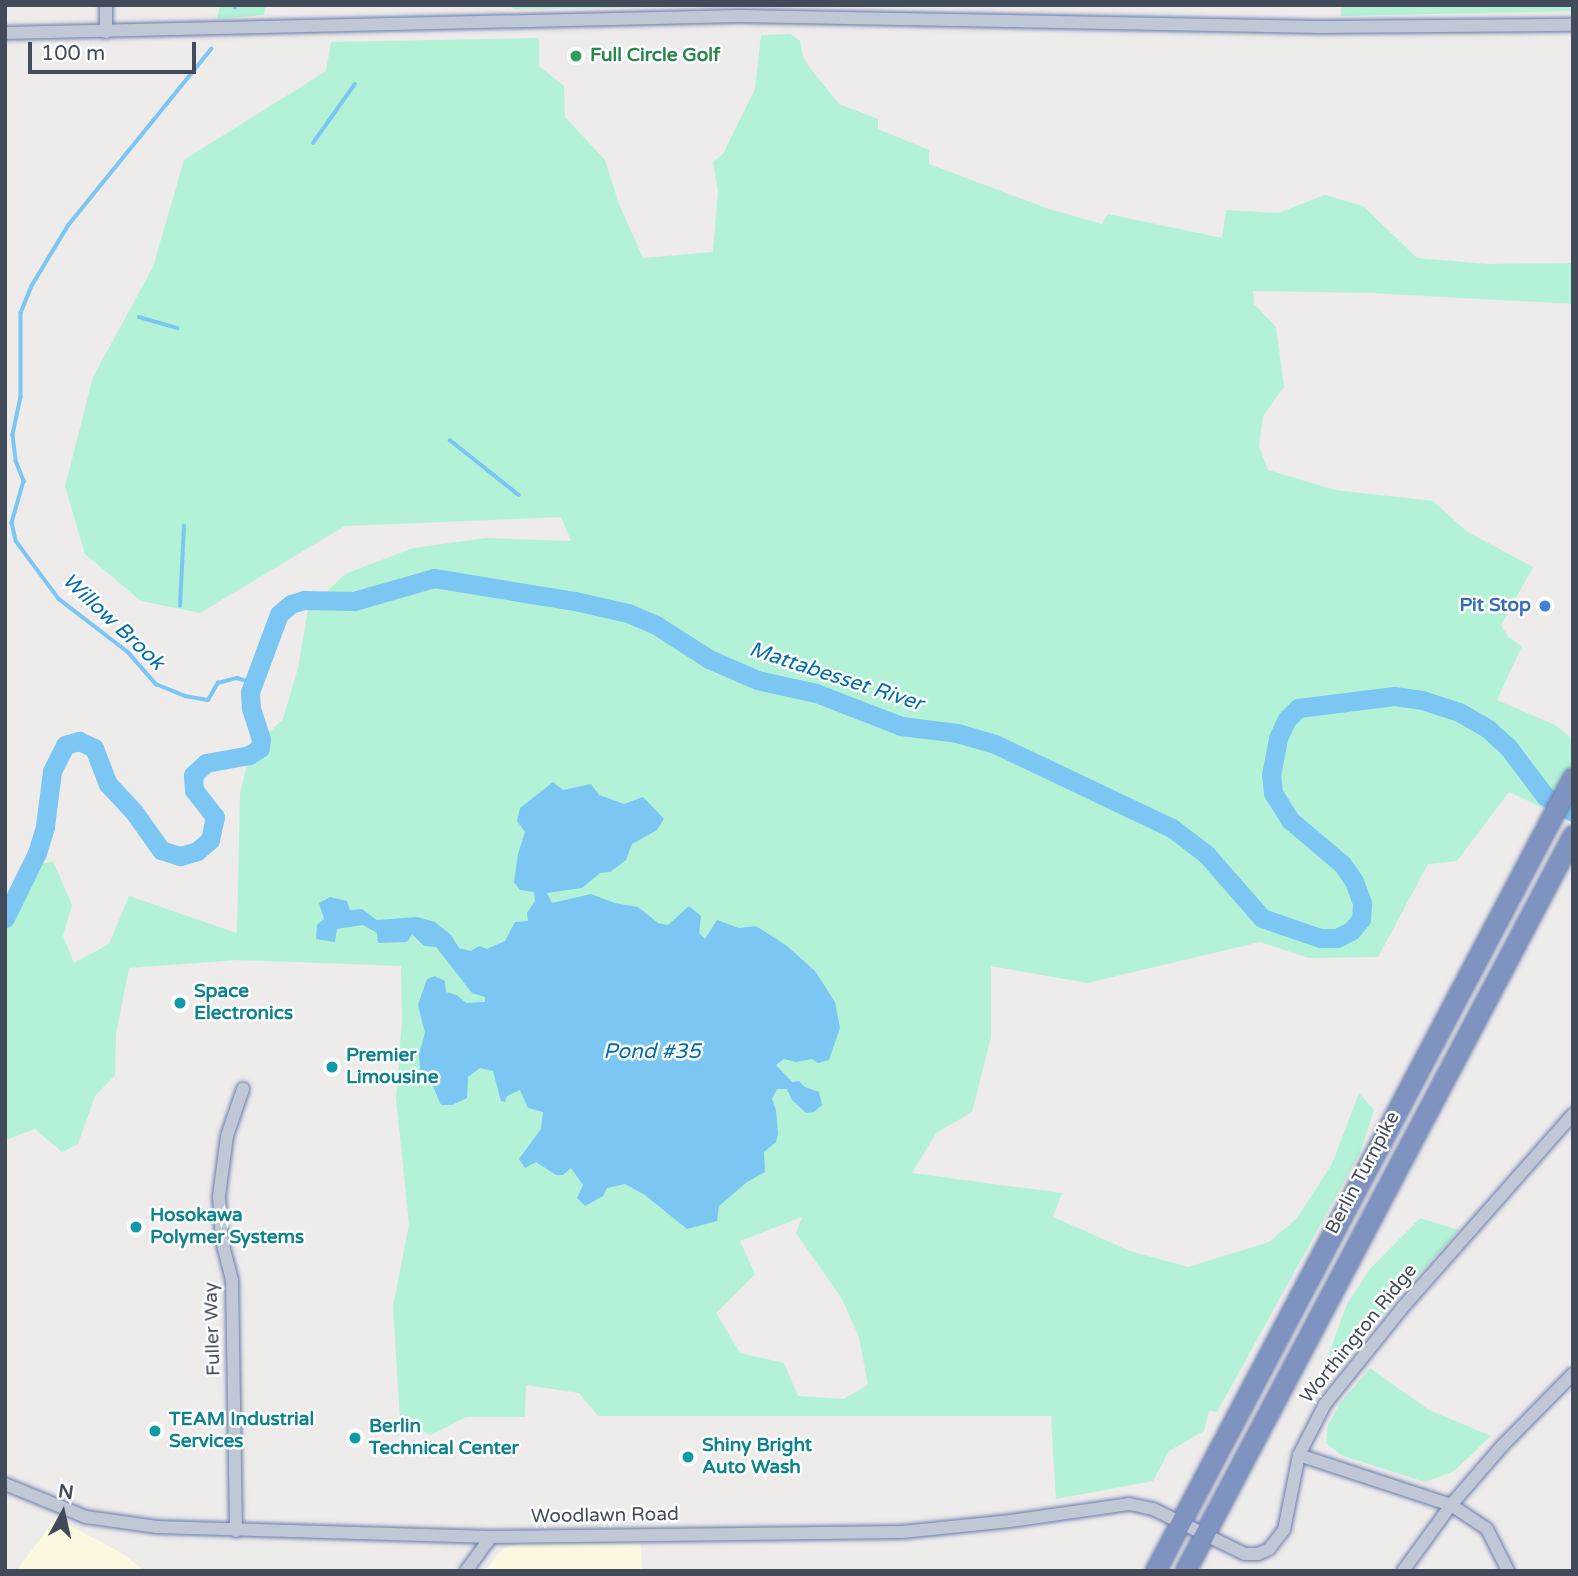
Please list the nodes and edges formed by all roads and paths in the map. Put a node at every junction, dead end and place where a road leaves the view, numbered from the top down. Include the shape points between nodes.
1 (106, 5) edge
2 (1573, 25) edge
3 (106, 32) junction
4 (5, 33) edge
5 (1573, 777) edge
6 (1573, 835) edge
7 (243, 1089) dead end
8 (1573, 1114) edge
9 (1573, 1374) edge
10 (1299, 1455) junction
11 (5, 1484) edge
12 (1451, 1505) junction
13 (1180, 1522) junction
14 (236, 1531) junction
15 (1204, 1534) junction
16 (491, 1536) junction
17 (466, 1571) edge
18 (1155, 1571) edge
19 (1185, 1571) edge
20 (1404, 1571) edge
21 (1508, 1571) edge

1 - 3 street
2 - 3 street via 1319,27 740,16
3 - 4 street
5 - 13 highway, Berlin Turnpike
6 - 15 highway, Berlin Turnpike
7 - 14 street, Fuller Way via 227,1136 219,1196 222,1241 232,1280
8 - 10 street, Worthington Ridge via 1350,1371 1314,1420
9 - 12 street
10 - 12 street
10 - 15 street, Worthington Ridge via 1284,1530 1269,1549 1245,1554
11 - 14 street, Woodlawn Road via 86,1517
12 - 20 street
12 - 21 street via 1487,1529
13 - 15 street, Woodlawn Road
13 - 16 street, Woodlawn Road via 1129,1504 902,1532
13 - 18 highway, Berlin Turnpike
14 - 16 street, Woodlawn Road
15 - 19 highway, Berlin Turnpike
16 - 17 street

